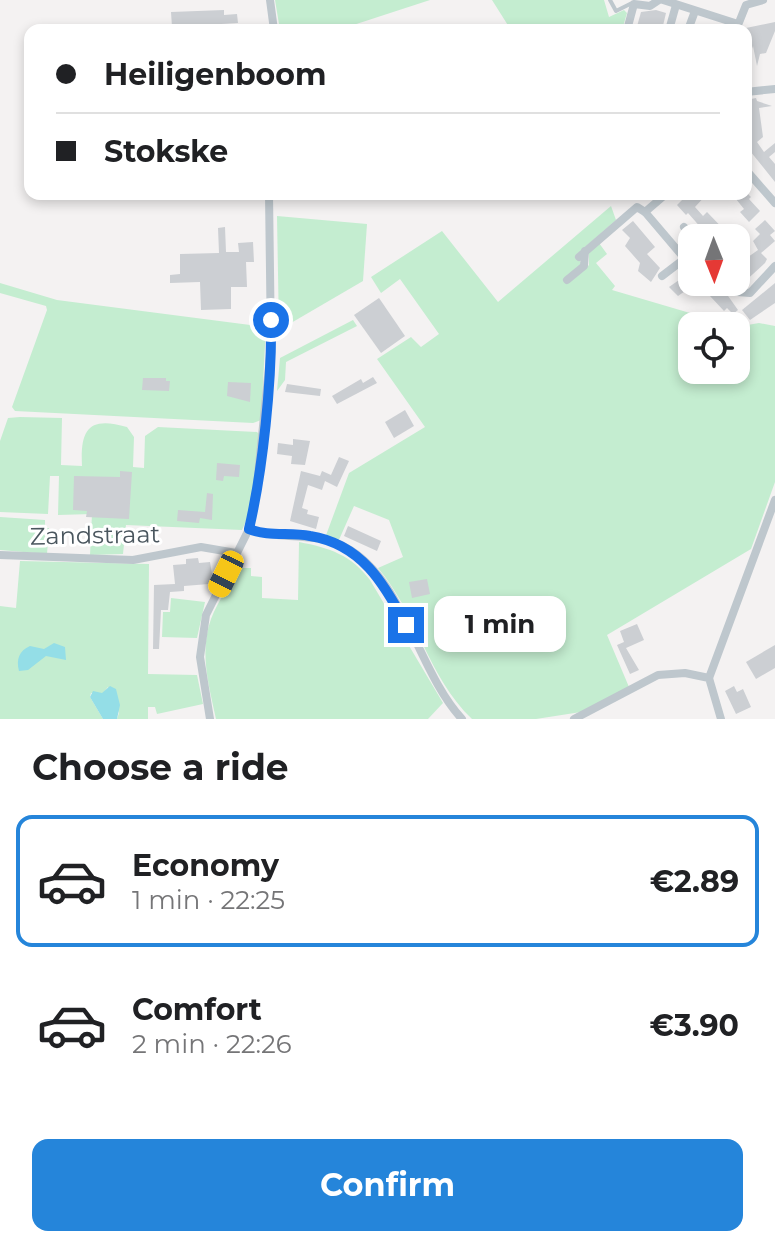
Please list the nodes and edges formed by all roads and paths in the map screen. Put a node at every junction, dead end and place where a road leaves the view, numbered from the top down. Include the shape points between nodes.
1 (270, 0) edge
2 (610, 0) edge
3 (661, 0) edge
4 (763, 0) edge
5 (634, 4) junction
6 (676, 5) junction
7 (695, 11) junction
8 (273, 24) edge
9 (629, 24) edge
10 (671, 24) edge
11 (690, 24) edge
12 (729, 24) edge
13 (738, 24) edge
14 (775, 89) edge
15 (752, 91) edge
16 (752, 177) edge
17 (269, 200) edge
18 (659, 200) edge
19 (775, 203) edge
20 (645, 212) junction
21 (678, 246) edge
22 (678, 264) edge
23 (775, 266) edge
24 (662, 276) dead end
25 (567, 280) dead end
26 (750, 293) edge
27 (775, 500) edge
28 (249, 529) junction
29 (236, 553) junction
30 (0, 555) edge
31 (709, 678) junction
32 (210, 719) edge
33 (462, 719) edge
34 (574, 719) edge
35 (721, 719) edge

1 - 8 street
2 - 5 lane via 616,11
3 - 5 street via 650,6
3 - 6 street
4 - 13 street via 746,5
5 - 9 street
6 - 7 street
6 - 10 street
7 - 11 street
7 - 12 street
14 - 15 street
16 - 19 street
17 - 28 street via 271,347
18 - 20 street
20 - 21 street
20 - 25 street via 637,207 582,254 584,266
22 - 24 street
23 - 26 street
27 - 31 street
28 - 29 street
28 - 33 street via 325,540 364,561
29 - 30 street, Zandstraat via 201,547 133,560
29 - 32 street via 206,615 202,640
31 - 34 street via 658,675
31 - 35 street

